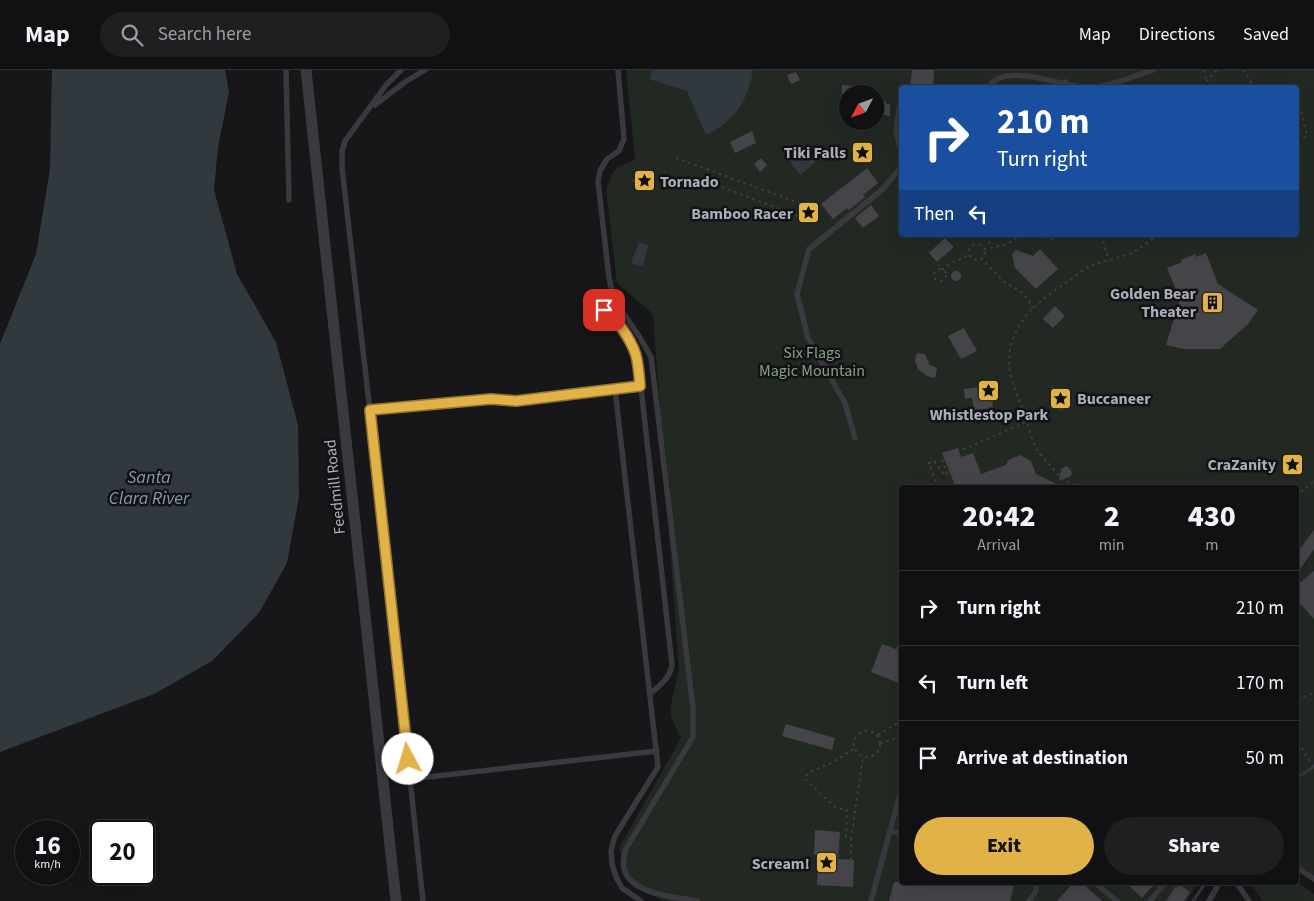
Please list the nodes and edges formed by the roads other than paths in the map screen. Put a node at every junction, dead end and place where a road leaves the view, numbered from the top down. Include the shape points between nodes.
1 (286, 70) edge
2 (306, 70) edge
3 (401, 70) edge
4 (424, 70) edge
5 (618, 70) edge
6 (1153, 70) edge
7 (1066, 82) junction
8 (990, 85) edge
9 (1063, 85) edge
10 (1078, 85) edge
11 (1106, 85) edge
12 (899, 110) edge
13 (360, 121) junction
14 (899, 144) edge
15 (899, 169) edge
16 (289, 200) dead end
17 (604, 310) dead end
18 (640, 386) junction
19 (615, 389) junction
20 (370, 410) junction
21 (855, 438) dead end
22 (650, 694) junction
23 (657, 751) junction
24 (410, 779) junction
25 (899, 799) edge
26 (890, 831) junction
27 (899, 833) edge
28 (1299, 869) edge
29 (1314, 879) edge
30 (1036, 885) edge
31 (1098, 885) edge
32 (1163, 885) edge
33 (1218, 885) edge
34 (1238, 885) edge
35 (396, 901) edge
36 (423, 901) edge
37 (641, 901) edge
38 (697, 901) edge
39 (871, 901) edge
40 (1029, 901) edge
41 (1117, 901) edge
42 (1150, 901) edge
43 (1209, 901) edge
44 (1249, 901) edge

1 - 16 lane
2 - 35 street, Feedmill Road
3 - 13 lane
4 - 13 lane via 382,99
5 - 38 lane via 624,139 619,151 607,159 598,181 609,278 614,299 651,357 693,708 693,737 627,847 622,867 641,889
6 - 11 lane
7 - 8 lane via 1017,74 998,78
7 - 9 lane
7 - 10 lane
12 - 14 lane via 896,131
13 - 20 lane via 346,141 342,168
15 - 21 lane via 883,189 808,249 797,294 808,338 845,403
17 - 18 lane via 632,343
18 - 19 lane
18 - 22 lane via 672,665 665,681
19 - 20 lane via 516,401 491,399
19 - 22 lane
20 - 24 lane
22 - 23 lane
23 - 24 lane
23 - 37 lane via 658,767 614,836 611,850 612,864 622,888
24 - 36 lane
25 - 26 lane
26 - 27 lane
26 - 39 lane
28 - 29 lane
30 - 40 lane
31 - 41 lane
32 - 42 lane
33 - 43 lane
34 - 44 lane

